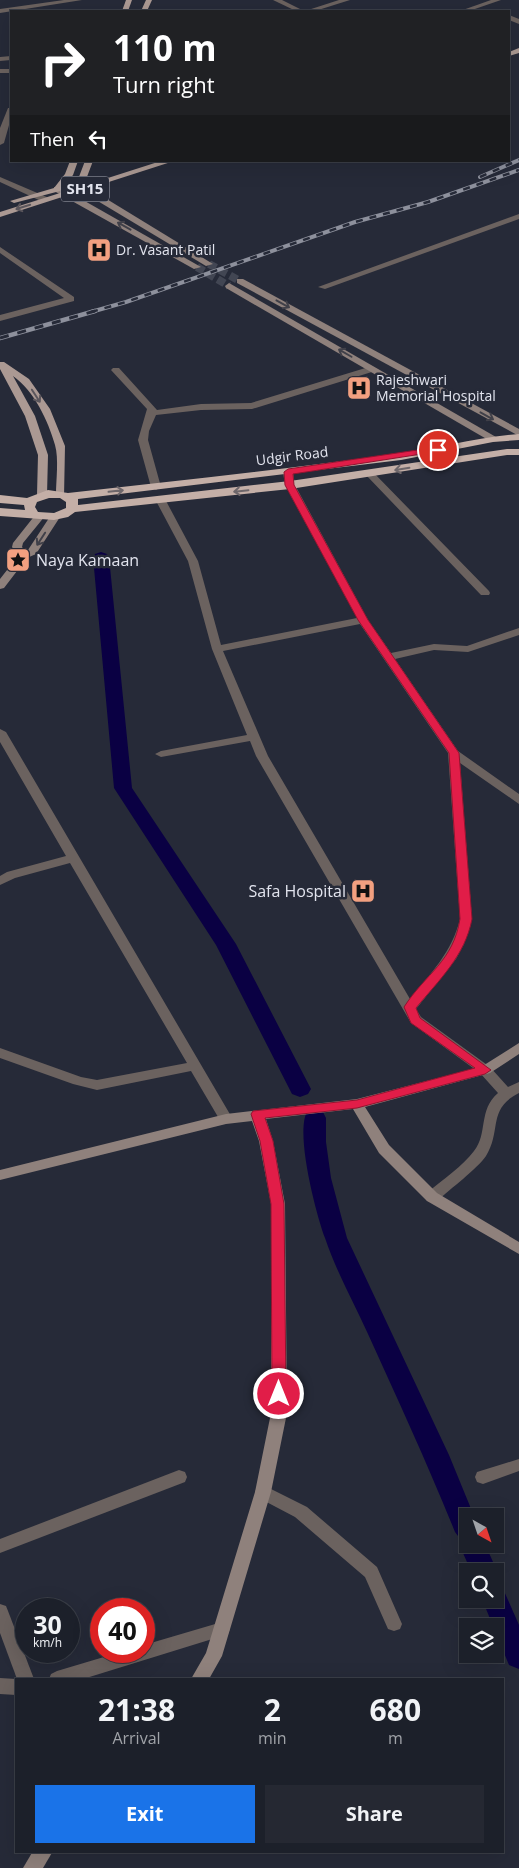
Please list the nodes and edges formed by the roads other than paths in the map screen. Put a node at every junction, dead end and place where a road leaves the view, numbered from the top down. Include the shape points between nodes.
1 (79, 0) edge
2 (276, 0) edge
3 (347, 0) edge
4 (498, 0) edge
5 (481, 5) junction
6 (299, 10) edge
7 (312, 10) edge
8 (466, 10) edge
9 (492, 10) edge
10 (0, 11) edge
11 (10, 111) edge
12 (2, 123) edge
13 (0, 142) edge
14 (74, 162) edge
15 (89, 162) edge
16 (145, 162) edge
17 (166, 162) edge
18 (0, 178) edge
19 (83, 182) junction
20 (57, 189) junction
21 (66, 194) junction
22 (34, 195) junction
23 (46, 200) junction
24 (0, 206) edge
25 (0, 215) edge
26 (519, 216) edge
27 (0, 249) edge
28 (210, 264) tunnel mouth
29 (197, 267) tunnel mouth
30 (240, 281) tunnel mouth
31 (229, 286) tunnel mouth
32 (322, 287) dead end
33 (0, 318) edge
34 (372, 369) junction
35 (116, 370) dead end
36 (152, 413) junction
37 (519, 435) edge
38 (493, 439) junction
39 (519, 448) edge
40 (513, 452) edge
41 (288, 472) junction
42 (370, 474) junction
43 (290, 485) junction
44 (156, 487) junction
45 (160, 499) junction
46 (0, 500) edge
47 (67, 500) junction
48 (37, 507) junction
49 (0, 512) edge
50 (55, 517) junction
51 (23, 556) junction
52 (0, 586) edge
53 (485, 593) dead end
54 (363, 620) junction
55 (519, 631) edge
56 (217, 649) junction
57 (390, 657) junction
58 (0, 732) edge
59 (254, 737) junction
60 (454, 753) junction
61 (161, 754) dead end
62 (519, 800) edge
63 (74, 858) junction
64 (1, 879) edge
65 (410, 1007) junction
66 (519, 1048) edge
67 (0, 1053) edge
68 (195, 1066) junction
69 (485, 1070) junction
70 (519, 1087) edge
71 (505, 1092) junction
72 (357, 1104) junction
73 (257, 1114) junction
74 (226, 1119) junction
75 (0, 1175) edge
76 (432, 1197) junction
77 (519, 1249) edge
78 (519, 1465) edge
79 (179, 1477) dead end
80 (483, 1477) dead end
81 (263, 1492) junction
82 (0, 1546) edge
83 (0, 1611) edge
84 (394, 1624) dead end
85 (222, 1629) junction
86 (26, 1678) edge
87 (61, 1678) edge
88 (200, 1678) edge
89 (0, 1686) edge
90 (15, 1686) edge
91 (42, 1853) edge
92 (32, 1868) edge

1 - 10 street
2 - 6 street
3 - 7 street
4 - 5 street
5 - 8 street
5 - 9 street
11 - 12 street
12 - 13 street
14 - 20 main road via 69,175
15 - 19 main road
16 - 19 main road, SH15
17 - 19 main road, SH15
18 - 22 street
19 - 20 main road, SH15
19 - 21 main road, SH15
19 - 28 street
20 - 21 street
20 - 22 main road, SH15
21 - 23 main road, SH15
29 -> 21 street
22 - 23 street
22 - 24 main road, SH15
23 -> 25 main road, SH15
26 - 32 street
27 - 33 street via 71,299
30 -> 37 street
34 -> 31 street
34 - 36 street via 252,406 201,407
34 - 38 street
35 - 36 street via 152,408
36 - 44 street via 143,440
37 - 38 highway, Udgir Road
38 - 41 highway, Udgir Road via 401,457
39 - 40 street
40 -> 42 highway, Udgir Road
41 - 43 street
41 - 44 highway, Udgir Road
42 - 43 highway, Udgir Road
42 - 53 street
43 -> 45 highway, Udgir Road
43 - 54 street
47 -> 44 highway, Udgir Road
45 - 47 highway, Udgir Road
45 - 56 street via 193,561
46 - 48 highway
47 - 48 highway
48 -> 47 main road via 43,455 30,416 1,364 26,381 45,409 60,446
47 - 50 highway via 62,515
48 - 49 highway
48 - 50 highway
48 - 51 street via 18,542 17,547
50 -> 51 street via 32,552
51 - 52 street
54 - 56 street
54 - 57 street
55 - 57 street via 468,649 434,647
56 - 59 street
57 - 60 street
58 - 63 street
59 - 61 street
59 - 65 street via 262,756
60 - 62 street
60 - 65 street via 466,919 454,954
63 - 64 street
63 - 68 street
65 - 69 street via 416,1020
66 - 69 street
67 - 68 street via 97,1085
68 - 74 street
69 - 71 street
69 - 72 street
70 - 71 street
71 - 76 street via 490,1114 485,1147
72 - 73 street
72 - 76 street via 384,1149
73 - 74 street
73 - 81 street via 266,1141 278,1204 279,1413
74 - 75 street
76 - 77 street
78 - 80 street
79 - 82 street
81 - 84 street via 301,1512 371,1572
81 - 85 street
83 - 86 street
85 - 87 street
85 - 88 street via 214,1656
89 - 90 street
91 - 92 street

